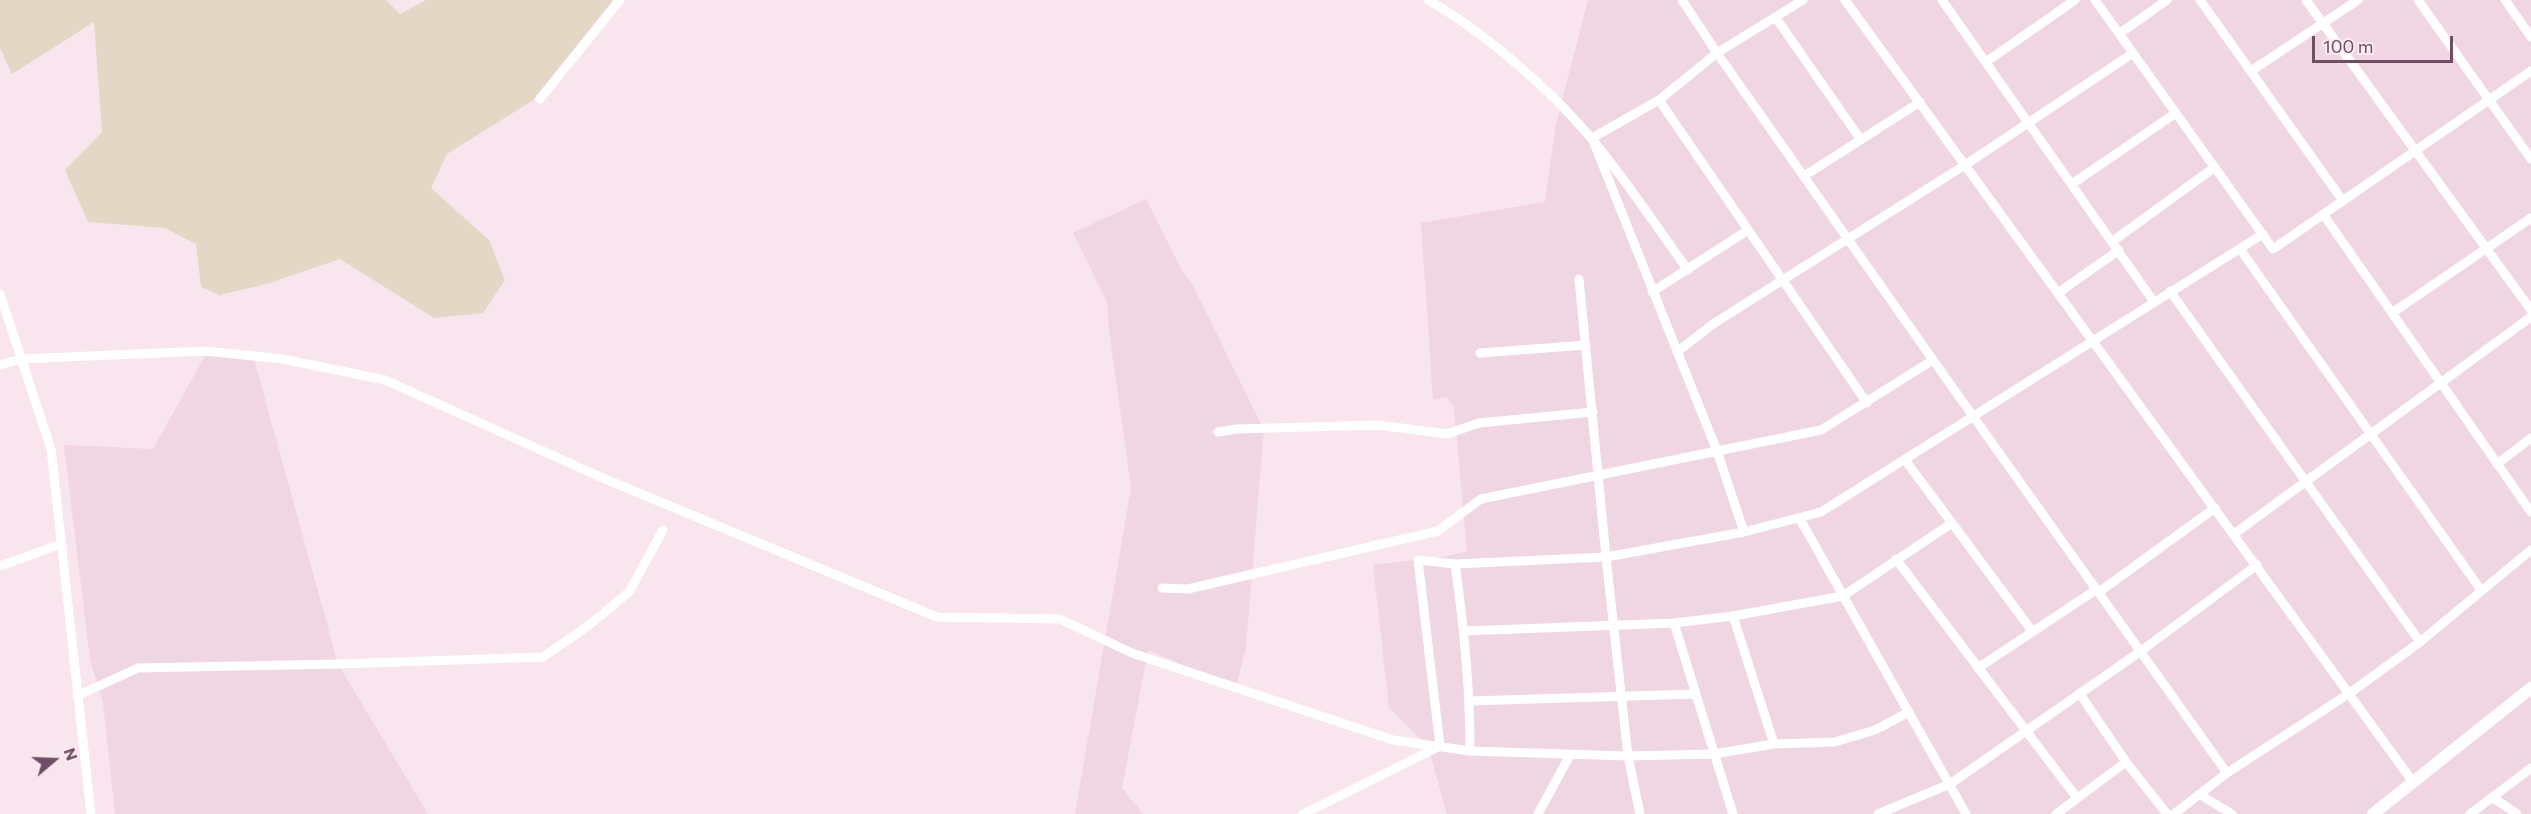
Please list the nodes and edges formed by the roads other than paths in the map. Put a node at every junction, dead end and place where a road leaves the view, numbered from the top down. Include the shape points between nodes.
1 (620, 0) edge
2 (1428, 0) edge
3 (1682, 0) edge
4 (1803, 0) edge
5 (1845, 0) edge
6 (1942, 0) edge
7 (2075, 0) edge
8 (2095, 0) edge
9 (2167, 0) edge
10 (2200, 0) edge
11 (2306, 0) edge
12 (2358, 0) edge
13 (2418, 0) edge
14 (2505, 0) edge
15 (1776, 18) junction
16 (2323, 23) junction
17 (2120, 34) junction
18 (2531, 37) edge
19 (1717, 53) junction
20 (2133, 53) junction
21 (1986, 62) junction
22 (2251, 71) junction
23 (2531, 71) edge
24 (540, 99) dead end
25 (1659, 100) junction
26 (2489, 100) junction
27 (1920, 102) junction
28 (2176, 113) junction
29 (2028, 123) junction
30 (1592, 138) junction
31 (1861, 140) junction
32 (2415, 151) junction
33 (2531, 159) edge
34 (1965, 165) junction
35 (2215, 167) junction
36 (1804, 176) junction
37 (2072, 184) junction
38 (2343, 201) junction
39 (2323, 214) junction
40 (2531, 218) edge
41 (1748, 230) junction
42 (2263, 234) junction
43 (1848, 238) junction
44 (2116, 246) junction
45 (2240, 249) junction
46 (2487, 249) junction
47 (1688, 270) junction
48 (1579, 279) dead end
49 (1783, 280) junction
50 (2170, 291) junction
51 (1652, 292) junction
52 (2058, 293) junction
53 (0, 294) edge
54 (2154, 302) junction
55 (2531, 310) edge
56 (2392, 313) junction
57 (2531, 317) edge
58 (2092, 339) junction
59 (1586, 345) junction
60 (1677, 352) junction
61 (1480, 353) dead end
62 (21, 359) junction
63 (1933, 360) junction
64 (0, 365) edge
65 (2441, 383) junction
66 (1867, 403) junction
67 (1593, 412) junction
68 (1974, 416) junction
69 (1218, 432) dead end
70 (2369, 434) junction
71 (2531, 438) edge
72 (1717, 451) junction
73 (1905, 460) junction
74 (2497, 464) junction
75 (1599, 475) junction
76 (2306, 481) junction
77 (2215, 508) junction
78 (2531, 512) edge
79 (1800, 519) junction
80 (1952, 523) junction
81 (663, 530) dead end
82 (1744, 532) junction
83 (2234, 534) junction
84 (61, 544) junction
85 (2531, 550) edge
86 (1606, 557) junction
87 (1896, 559) junction
88 (1455, 564) junction
89 (2257, 565) junction
90 (0, 566) edge
91 (1162, 588) dead end
92 (2098, 590) junction
93 (2481, 590) junction
94 (1843, 596) junction
95 (1733, 616) junction
96 (1674, 623) junction
97 (1615, 625) junction
98 (1465, 631) junction
99 (2032, 631) junction
100 (2420, 642) junction
101 (2141, 651) junction
102 (1978, 668) junction
103 (2531, 688) edge
104 (2350, 693) junction
105 (1696, 694) junction
106 (2080, 694) junction
107 (76, 696) junction
108 (1622, 698) junction
109 (1470, 701) junction
110 (1910, 712) junction
111 (2026, 731) junction
112 (1774, 744) junction
113 (1440, 746) junction
114 (1470, 751) junction
115 (1570, 754) junction
116 (1714, 754) junction
117 (1628, 756) junction
118 (2126, 762) junction
119 (2531, 768) edge
120 (2227, 773) junction
121 (2413, 782) junction
122 (1950, 784) junction
123 (2199, 794) junction
124 (2492, 797) junction
125 (2077, 798) junction
126 (91, 814) edge
127 (1303, 814) edge
128 (1538, 814) edge
129 (1640, 814) edge
130 (1733, 814) edge
131 (1878, 814) edge
132 (1966, 814) edge
133 (2056, 814) edge
134 (2167, 814) edge
135 (2174, 814) edge
136 (2232, 814) edge
137 (2373, 814) edge
138 (2470, 814) edge
139 (2517, 814) edge

1 - 24 street
2 - 30 street via 1460,18 1536,82
3 - 19 street
4 - 15 street
5 - 27 street
6 - 21 street
7 - 21 street
8 - 17 street
9 - 17 street
10 - 22 street
11 - 16 street
12 - 16 street
13 - 26 street
14 - 18 street
15 - 19 street
15 - 31 street
16 - 22 street
16 - 32 street
17 - 20 street
19 - 25 street
19 - 36 street
20 - 28 street
20 - 29 street
21 - 29 street
22 - 38 street
23 - 26 street
25 - 30 street
25 - 41 street
26 - 32 street
26 - 33 street
27 - 31 street
27 - 34 street
28 - 35 street
28 - 37 street
29 - 34 street
29 - 37 street
30 - 47 street
30 - 51 street
31 - 36 street
32 - 38 street
32 - 46 street
34 - 43 street
34 - 52 street
35 - 42 street
35 - 44 street
36 - 43 street
37 - 44 street
38 - 39 street
39 - 42 street via 2273,249
39 - 56 street
40 - 46 street
41 - 47 street
41 - 49 street
42 - 45 street
43 - 49 street
43 - 63 street
44 - 52 street
44 - 54 street
45 - 50 street
45 - 70 street
46 - 55 street
46 - 56 street
47 - 51 street
48 - 59 street
49 - 60 street
49 - 66 street
50 - 54 street
50 - 76 street
51 - 60 street
52 - 58 street
53 - 62 street
54 - 58 street
56 - 65 street
57 - 65 street
58 - 68 street
58 - 77 street
59 - 61 street
59 - 67 street
60 - 72 street
62 - 64 street
62 - 84 street via 51,449
62 - 113 street via 205,351 284,359 385,380 604,479 937,617 1060,619 1132,653 1393,740
63 - 66 street
63 - 68 street
65 - 70 street
65 - 74 street
66 - 72 street via 1821,430
67 - 69 street via 1479,423 1447,434 1378,425
67 - 75 street
68 - 73 street
68 - 92 street
70 - 76 street
70 - 93 street
71 - 74 street
72 - 75 street
72 - 82 street
73 - 79 street via 1821,512
73 - 80 street
74 - 78 street
75 - 86 street
75 - 91 street via 1481,499 1438,531 1396,543 1188,589
76 - 83 street
76 - 100 street
77 - 83 street
77 - 92 street
79 - 82 street
79 - 94 street
80 - 87 street
80 - 99 street
81 - 107 street via 629,591 543,657 138,668
82 - 86 street
83 - 89 street
84 - 90 street
84 - 107 street
85 - 93 street
86 - 88 street
86 - 97 street
87 - 94 street
87 - 102 street
88 - 98 street
88 - 113 street via 1418,560
89 - 101 street
89 - 104 street
92 - 99 street
92 - 101 street
93 - 100 street
94 - 95 street
94 - 110 street
95 - 96 street
95 - 112 street
96 - 97 street
96 - 105 street
97 - 98 street
97 - 108 street
98 - 109 street
99 - 102 street
100 - 104 street
101 - 106 street
101 - 120 street
102 - 111 street
103 - 121 street
104 - 120 street
104 - 121 street
105 - 108 street
105 - 116 street
106 - 111 street
106 - 118 street
107 - 126 street
108 - 109 street
108 - 117 street
109 - 114 street
110 - 112 street via 1875,730 1835,742
110 - 122 street
111 - 122 street
111 - 125 street
112 - 116 street
113 - 114 street
113 - 127 street
114 - 115 street
115 - 117 street
115 - 128 street
116 - 117 street
116 - 130 street
117 - 129 street
118 - 125 street
118 - 134 street
119 - 124 street
120 - 123 street
121 - 137 street
122 - 131 street
122 - 132 street
123 - 135 street
123 - 136 street
124 - 138 street
124 - 139 street
125 - 133 street

